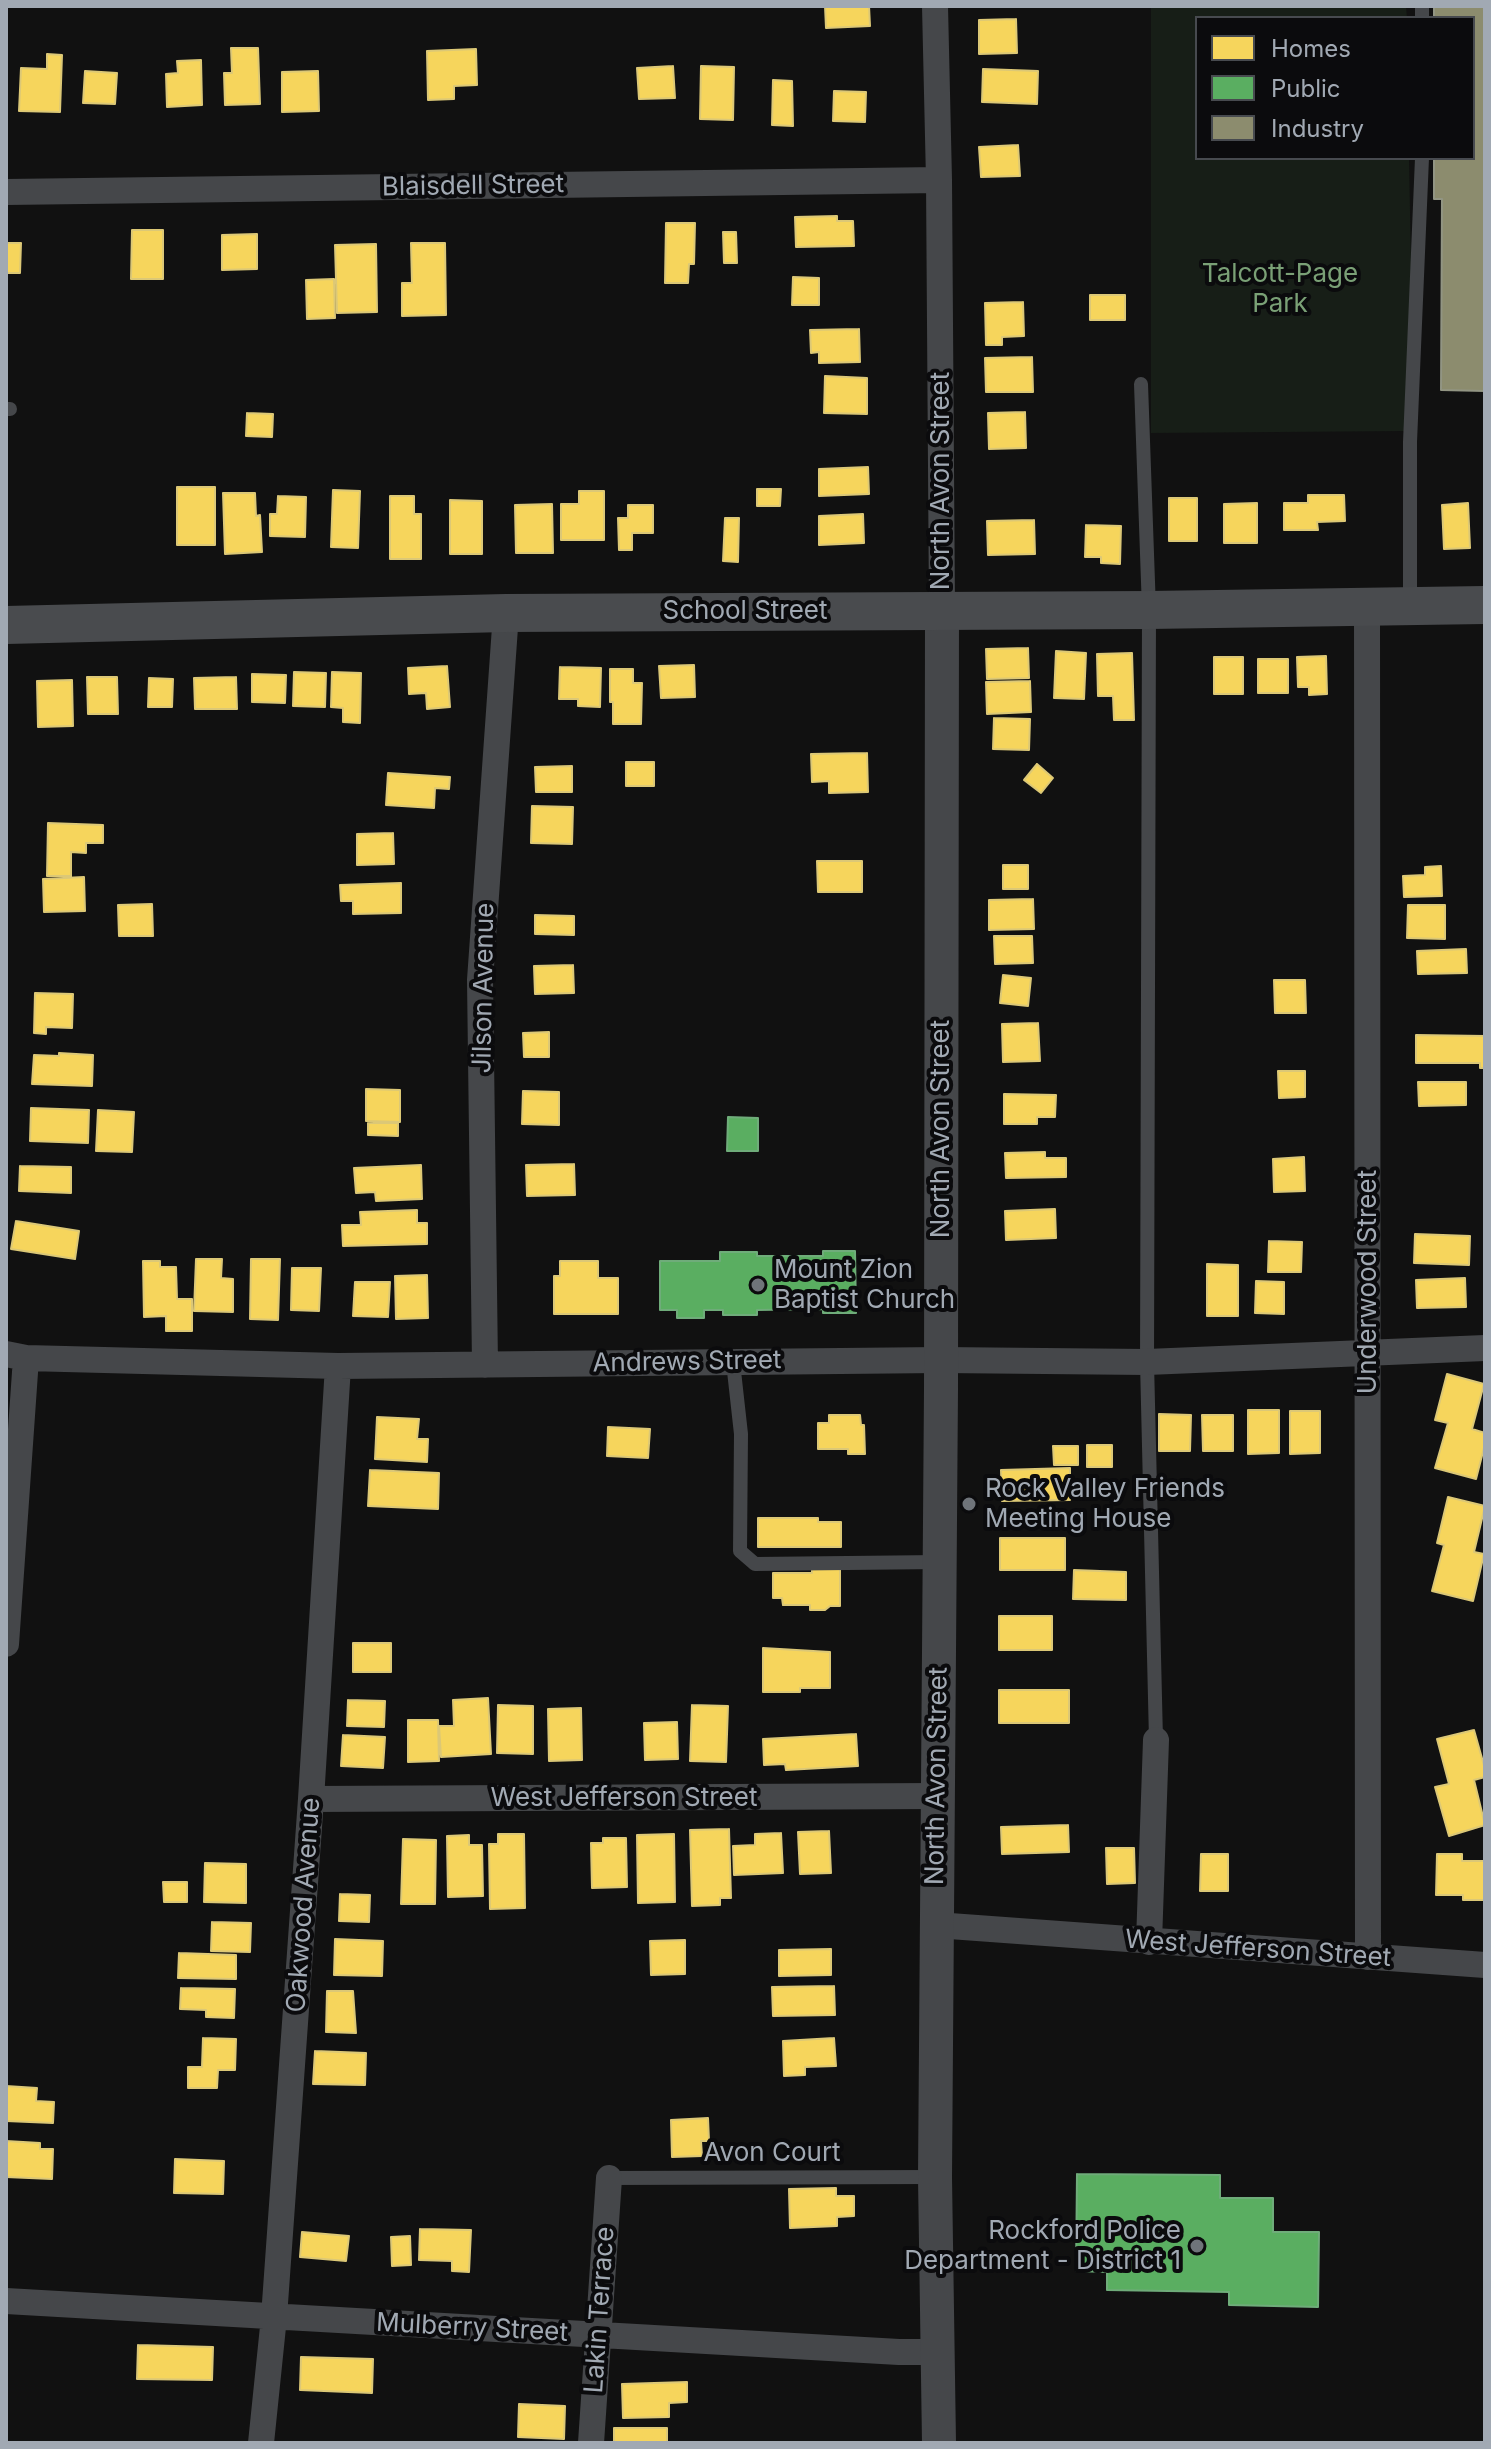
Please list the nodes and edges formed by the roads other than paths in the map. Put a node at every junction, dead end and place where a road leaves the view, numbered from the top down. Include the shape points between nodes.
1 (935, 6) edge
2 (1422, 160) edge
3 (939, 180) junction
4 (6, 192) edge
5 (1141, 384) dead end
6 (1485, 605) edge
7 (1410, 607) junction
8 (1367, 608) junction
9 (942, 610) junction
10 (1149, 610) junction
11 (506, 613) junction
12 (6, 625) edge
13 (1485, 1348) edge
14 (1368, 1355) junction
15 (16, 1356) edge
16 (941, 1360) junction
17 (733, 1362) junction
18 (1147, 1362) junction
19 (485, 1365) junction
20 (338, 1366) junction
21 (939, 1562) junction
22 (6, 1644) edge
23 (1156, 1740) joint
24 (937, 1796) junction
25 (311, 1799) junction
26 (936, 1925) junction
27 (1149, 1942) junction
28 (1368, 1957) junction
29 (1485, 1965) edge
30 (935, 2177) junction
31 (609, 2178) joint
32 (6, 2301) edge
33 (274, 2317) junction
34 (597, 2335) junction
35 (939, 2352) junction
36 (261, 2443) edge
37 (591, 2443) edge
38 (939, 2443) edge

1 - 3 street, North Avon Street
2 - 7 lane via 1410,442
3 - 4 street, Blaisdell Street
3 - 9 street, North Avon Street
5 - 10 lane
6 - 7 main road, School Street
7 - 8 main road, School Street
8 - 10 main road, School Street
8 - 14 street, Underwood Street
9 - 10 main road, School Street
9 - 11 main road, School Street
9 - 16 street, North Avon Street
10 - 18 lane
11 - 12 main road, School Street
11 - 19 street, Jilson Avenue via 480,980
13 - 14 street, Andrews Street
14 - 18 street, Andrews Street
14 - 28 street, Underwood Street
15 - 20 street, Andrews Street
15 - 22 street
16 - 17 street, Andrews Street
16 - 18 street, Andrews Street
16 - 21 street, North Avon Street
17 - 19 street, Andrews Street
17 - 21 lane via 741,1434 740,1551 755,1564
18 - 23 lane
19 - 20 street, Andrews Street
20 - 25 street, Oakwood Avenue
21 - 24 street, North Avon Street
23 - 27 street
24 - 25 street, West Jefferson Street
24 - 26 street, North Avon Street
25 - 33 street, Oakwood Avenue
26 - 27 street, West Jefferson Street
26 - 30 street, North Avon Street
27 - 28 street, West Jefferson Street
28 - 29 street, West Jefferson Street
30 - 31 lane, Avon Court
30 - 35 street, North Avon Street
31 - 34 street, Lakin Terrace
32 - 33 street, Mulberry Street
33 - 34 street, Mulberry Street
33 - 36 street, Oakwood Avenue
34 - 35 street, Mulberry Street
34 - 37 street, Lakin Terrace
35 - 38 street, North Avon Street

